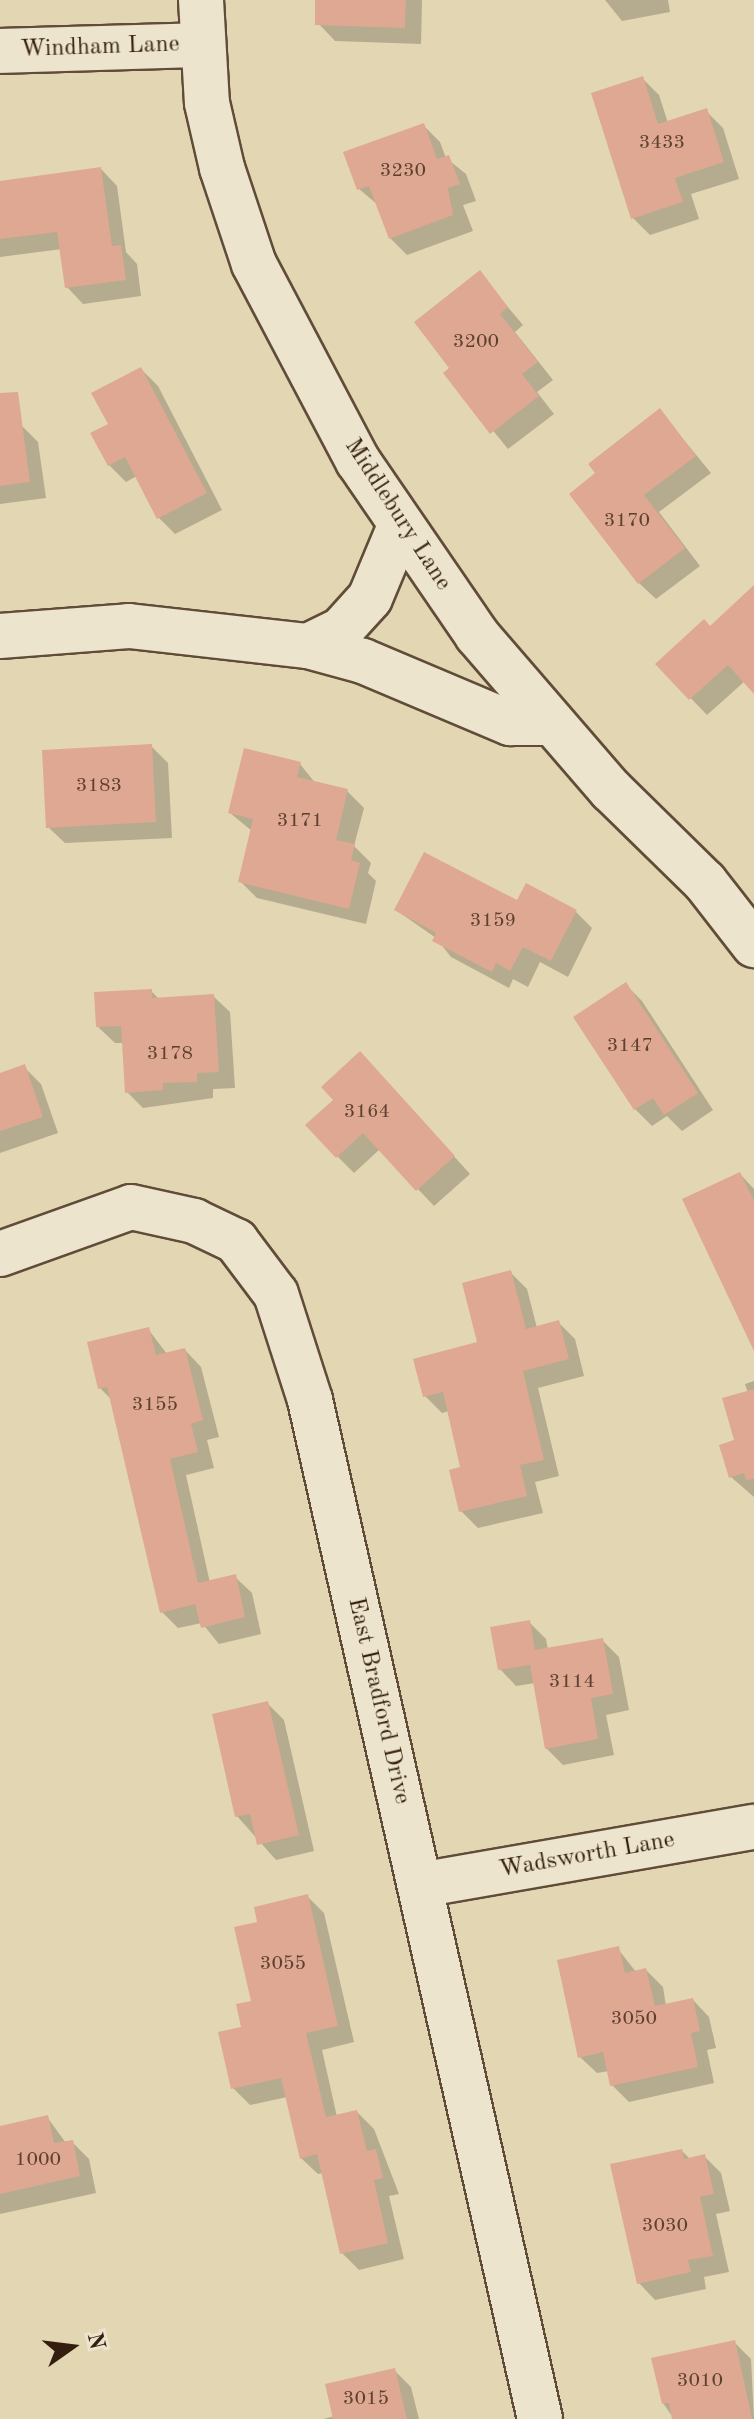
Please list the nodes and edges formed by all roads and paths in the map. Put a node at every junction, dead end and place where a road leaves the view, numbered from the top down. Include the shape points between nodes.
1 (201, 0) edge
2 (201, 45) junction
3 (0, 51) edge
4 (400, 526) junction
5 (0, 636) edge
6 (308, 646) junction
7 (550, 723) junction
8 (754, 945) edge
9 (0, 1254) edge
10 (754, 1827) edge
11 (420, 1885) junction
12 (540, 2419) edge

1 - 2 street, Middlebury Lane
2 - 3 street, Windham Lane
2 - 4 street, Middlebury Lane via 222,168 254,264 300,358
4 - 6 street via 370,598 341,630
4 - 7 street, Middlebury Lane via 477,635
5 - 6 street via 129,626
6 - 7 street via 363,661 510,723
7 - 8 street, Middlebury Lane via 705,882
9 - 11 street, East Bradford Drive via 131,1207 194,1221 236,1241 276,1294 310,1400
10 - 11 street, Wadsworth Lane
11 - 12 street, East Bradford Drive

